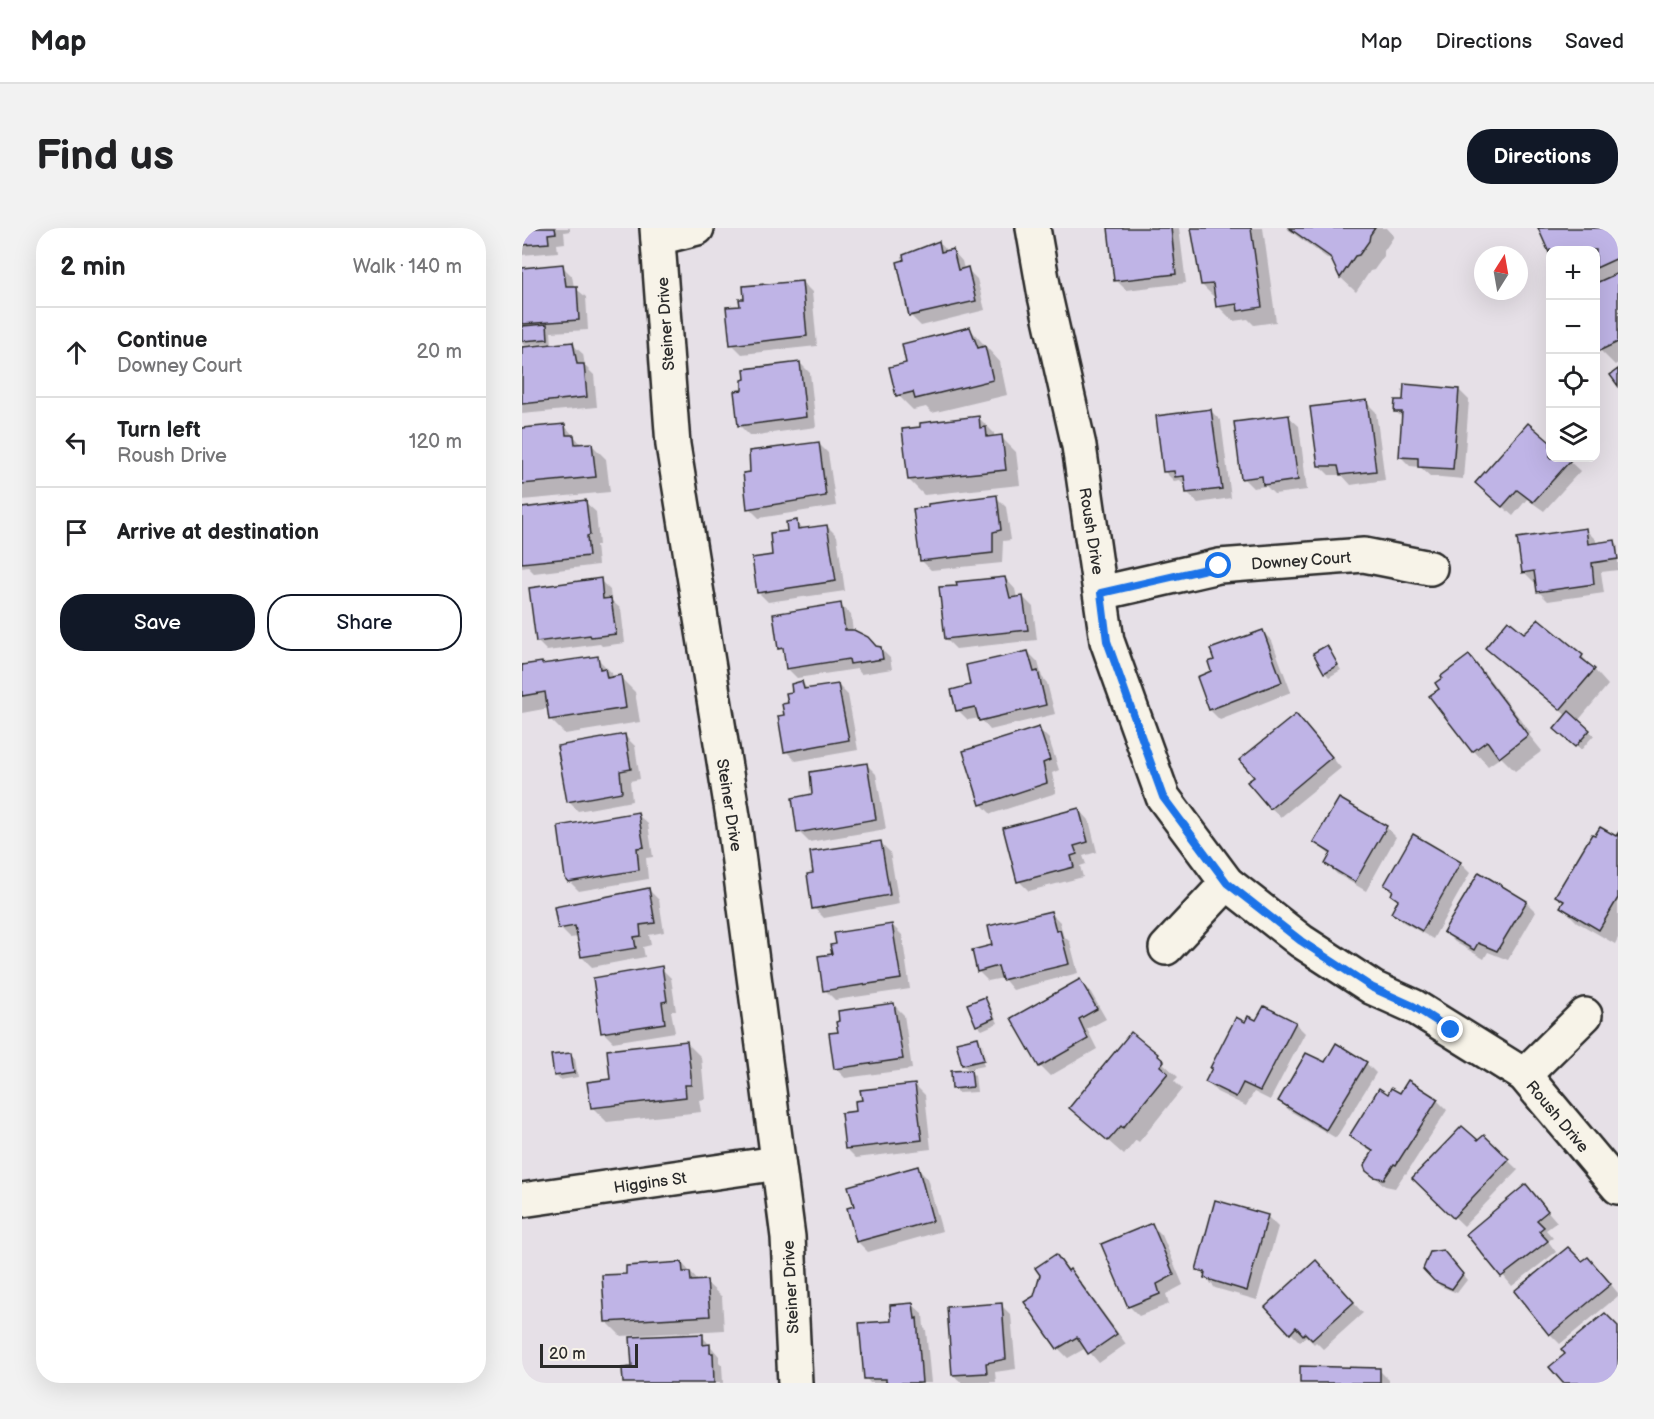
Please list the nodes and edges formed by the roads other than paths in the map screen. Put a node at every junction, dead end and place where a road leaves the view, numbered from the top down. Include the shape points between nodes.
1 (697, 228) edge
2 (1033, 228) edge
3 (658, 233) edge
4 (1430, 568) dead end
5 (1101, 593) junction
6 (1227, 883) junction
7 (1166, 948) dead end
8 (1585, 1015) dead end
9 (1524, 1075) junction
10 (778, 1163) junction
11 (1618, 1187) edge
12 (522, 1200) edge
13 (795, 1383) edge

1 - 3 street
2 - 5 street, Roush Drive via 1079,446
3 - 10 street, Steiner Drive via 673,445 734,823
4 - 5 street, Downey Court via 1364,555 1219,566
5 - 6 street, Roush Drive via 1107,641 1163,797
6 - 7 street
6 - 9 street, Roush Drive via 1301,941 1373,988 1413,1006
8 - 9 street
9 - 11 street, Roush Drive
10 - 12 street, Higgins St
10 - 13 street, Steiner Drive via 788,1237

